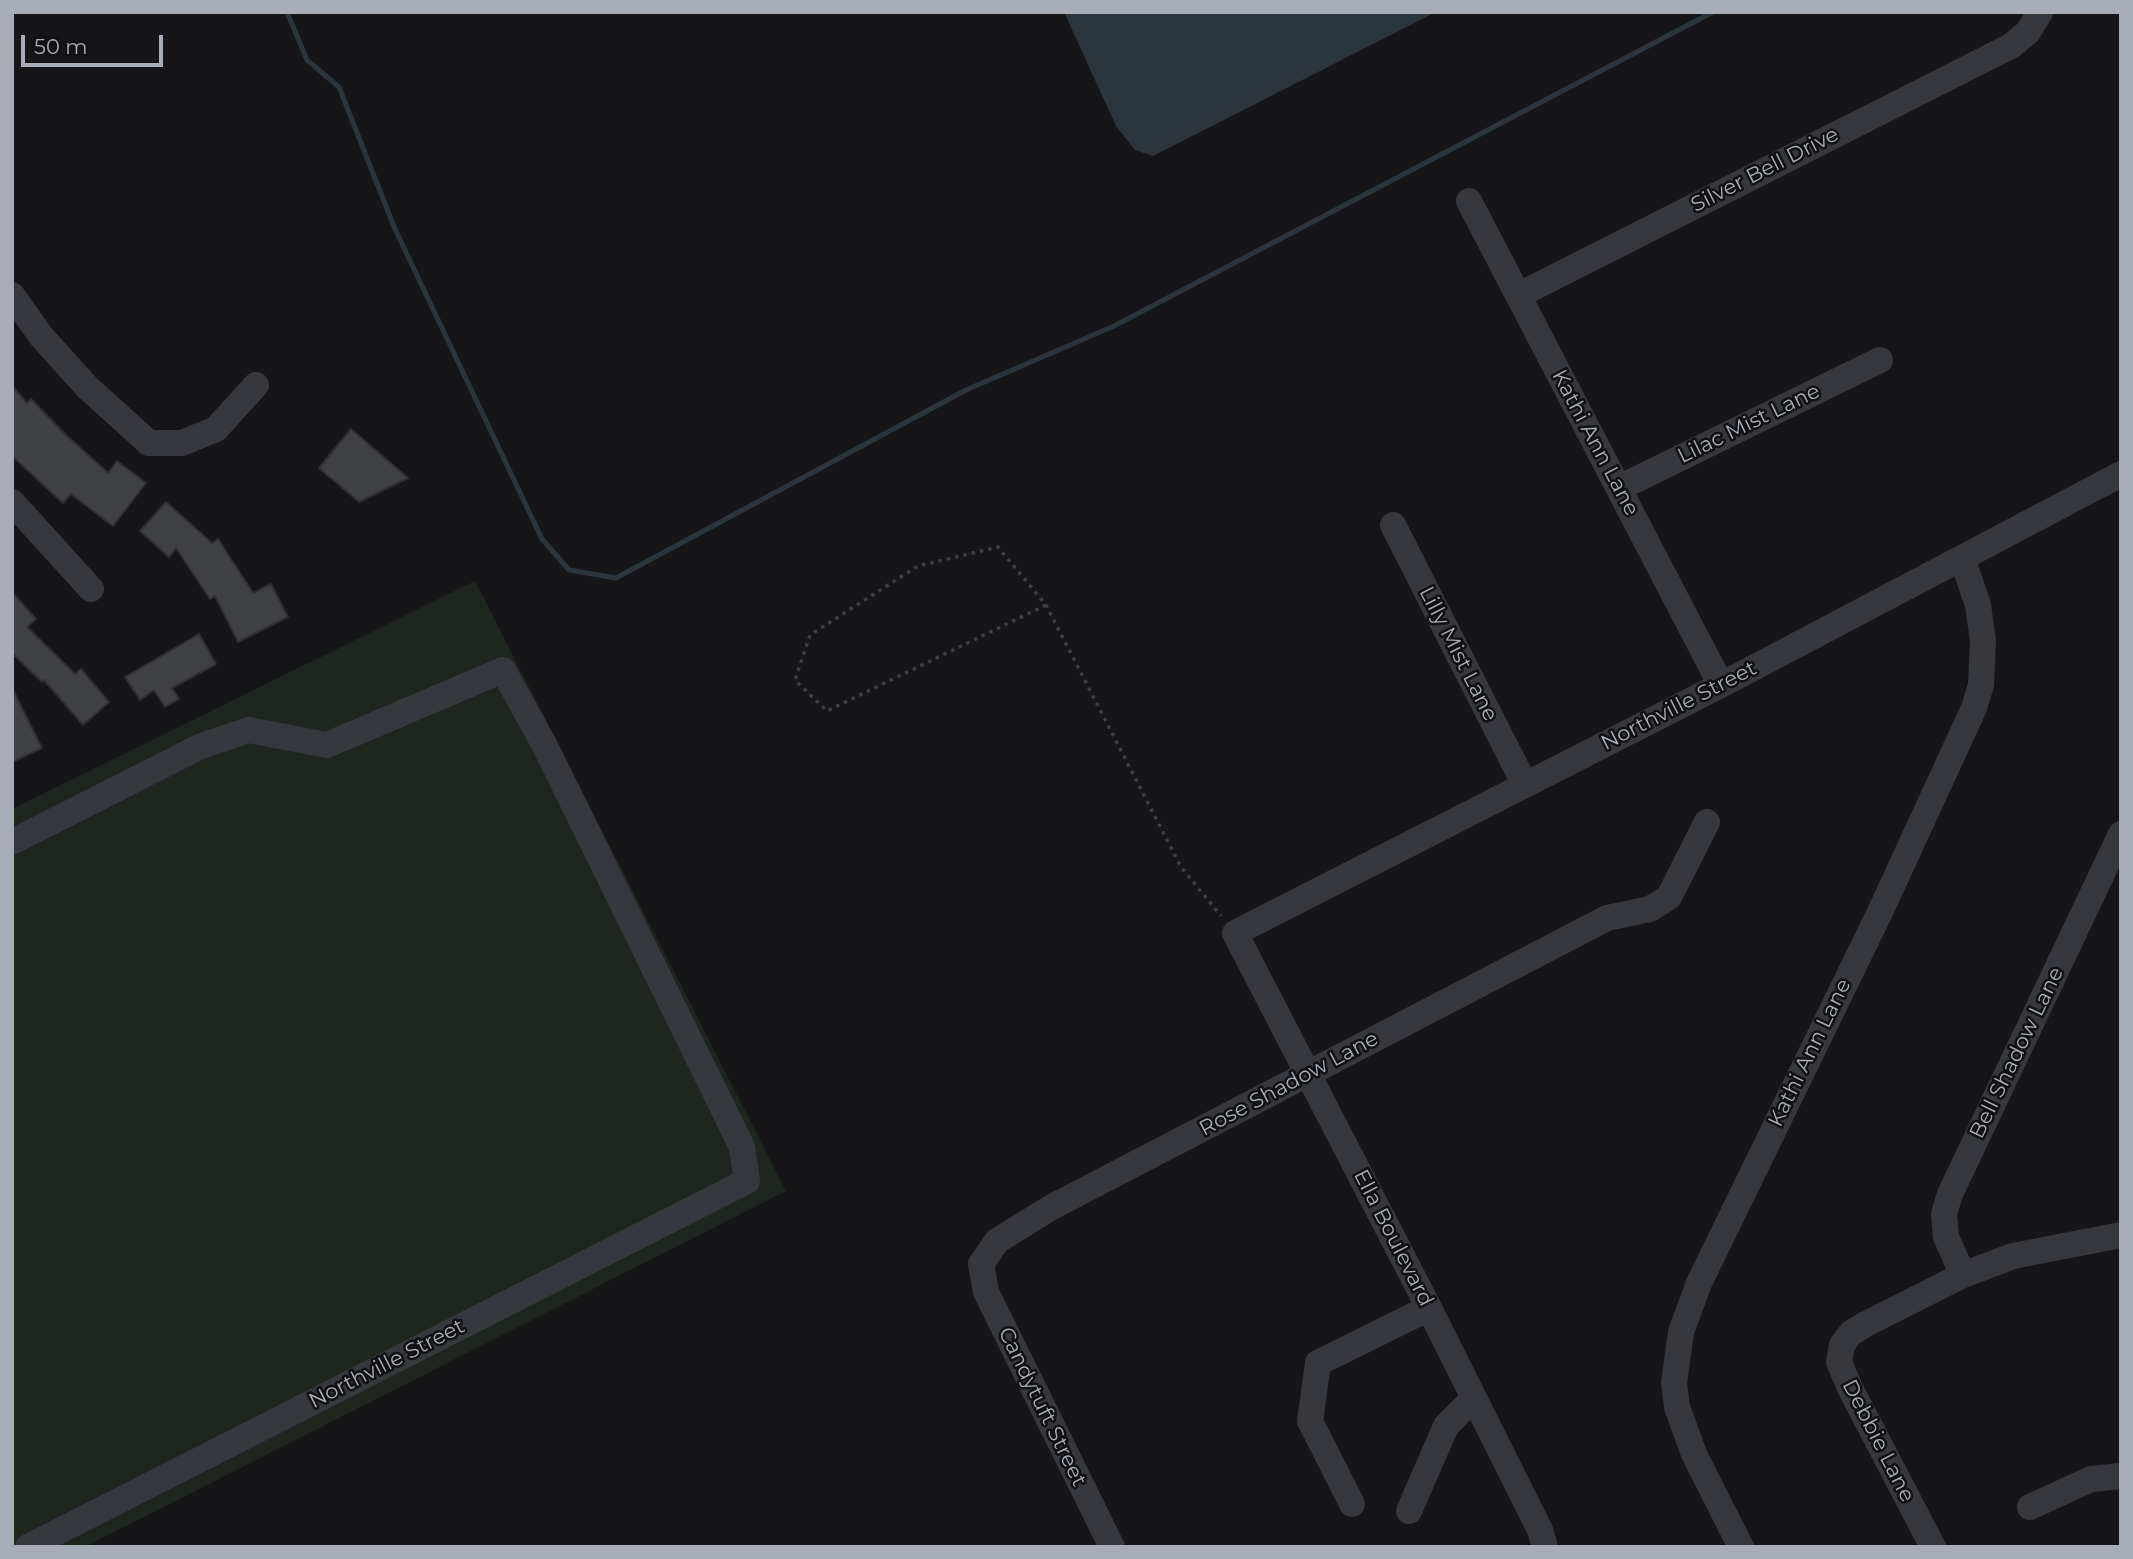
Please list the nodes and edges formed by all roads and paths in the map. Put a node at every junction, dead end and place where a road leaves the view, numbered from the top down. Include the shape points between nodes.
1 (2040, 12) edge
2 (1469, 201) dead end
3 (12, 295) edge
4 (1519, 295) junction
5 (1880, 360) dead end
6 (256, 385) dead end
7 (2121, 474) edge
8 (1619, 488) junction
9 (12, 502) edge
10 (1393, 525) dead end
11 (1962, 558) junction
12 (91, 589) dead end
13 (1046, 605) junction
14 (1721, 685) junction
15 (1524, 783) junction
16 (1707, 822) dead end
17 (2121, 835) edge
18 (12, 842) edge
19 (1235, 933) junction
20 (1310, 1073) junction
21 (2121, 1235) edge
22 (981, 1264) joint
23 (1962, 1275) junction
24 (1429, 1308) junction
25 (1474, 1398) junction
26 (2121, 1476) edge
27 (1352, 1504) dead end
28 (2030, 1507) dead end
29 (1409, 1511) dead end
30 (28, 1547) edge
31 (1112, 1547) edge
32 (1545, 1547) edge
33 (1741, 1547) edge
34 (1933, 1547) edge

1 - 4 street, Silver Bell Drive via 2028,32 2011,46
2 - 4 street, Kathi Ann Lane
3 - 6 street via 87,387 149,443 182,443 216,429
4 - 8 street, Kathi Ann Lane
5 - 8 street, Lilac Mist Lane
7 - 11 street, Northville Street
8 - 14 street, Kathi Ann Lane
9 - 12 street
10 - 15 street, Lilly Mist Lane
11 - 14 street, Northville Street
11 - 33 street, Kathi Ann Lane via 1978,605 1983,641 1975,708 1699,1283 1681,1332 1674,1382 1677,1407 1694,1454
13 - 13 path via 998,547 918,566 810,635 795,680 827,711
13 - 19 path via 1181,867
14 - 15 street, Northville Street
15 - 19 street, Northville Street
16 - 20 street, Rose Shadow Lane via 1668,897 1650,909 1607,918
17 - 23 street, Bell Shadow Lane via 1950,1195 1944,1214 1946,1237
18 - 30 street, Northville Street via 213,742 248,730 327,745 503,670 545,746 742,1147 747,1181
19 - 20 street, Ella Boulevard
20 - 22 street, Rose Shadow Lane via 1017,1227 997,1241
20 - 24 street, Ella Boulevard
21 - 23 street via 2013,1255
22 - 31 street, Candytuft Street via 986,1292
23 - 34 street, Debbie Lane via 1851,1334 1842,1345 1839,1362
24 - 25 street, Ella Boulevard
24 - 27 street via 1318,1363 1310,1421
25 - 29 street via 1446,1426
25 - 32 street, Ella Boulevard
26 - 28 street via 2091,1479

